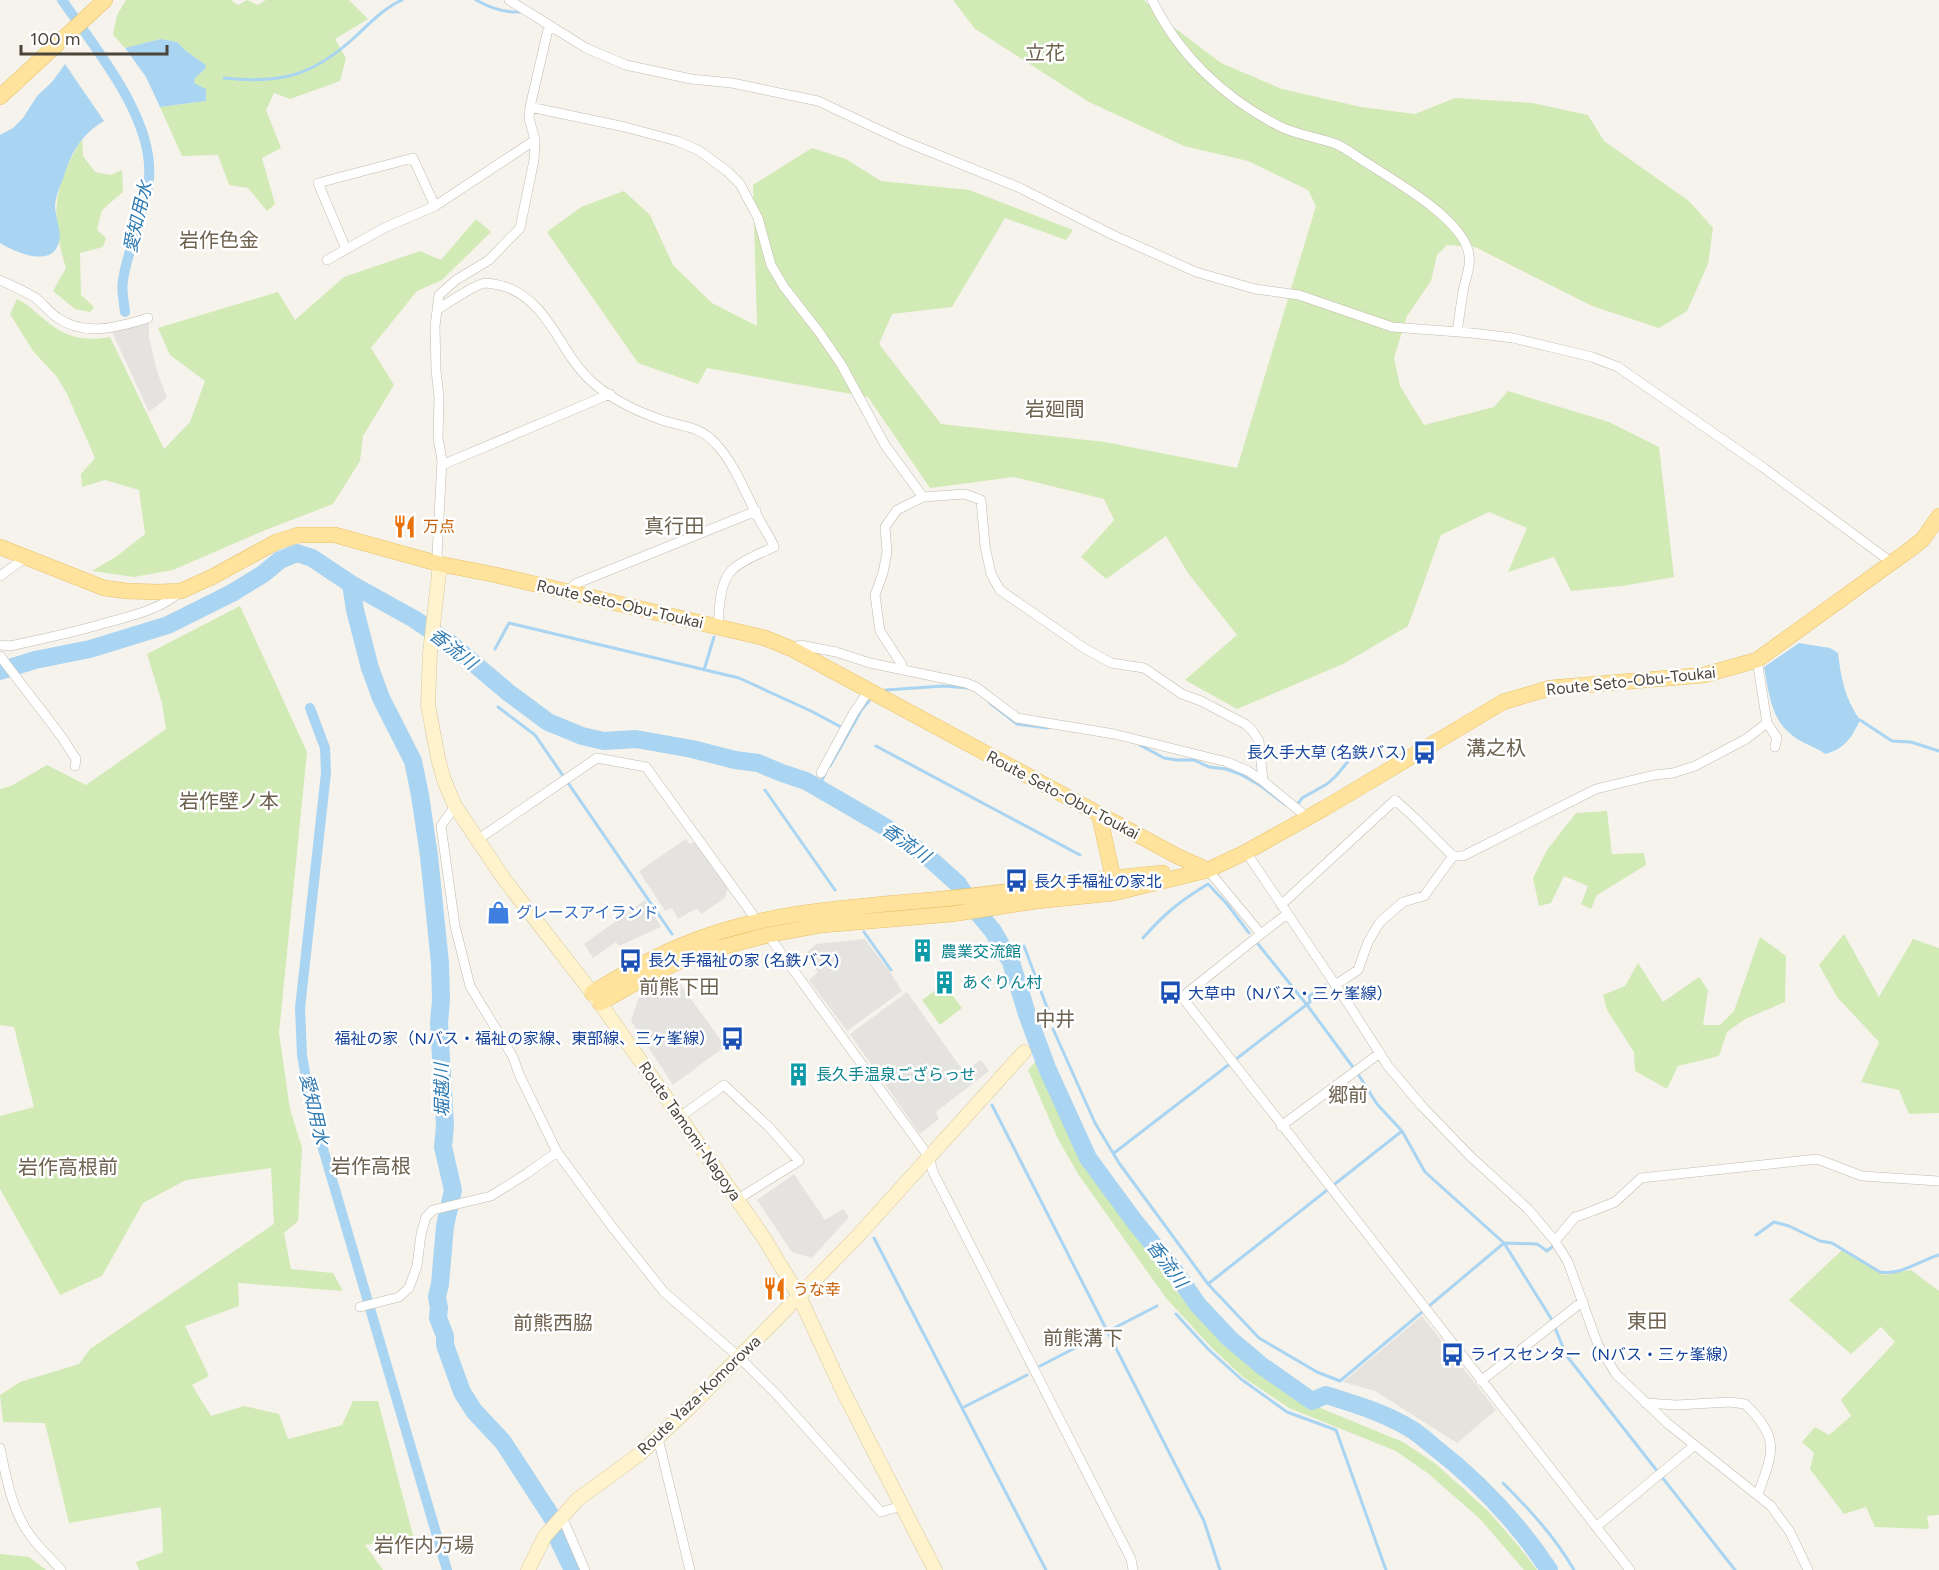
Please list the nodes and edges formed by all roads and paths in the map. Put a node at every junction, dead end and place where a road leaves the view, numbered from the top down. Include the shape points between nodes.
1 (105, 0) edge
2 (509, 0) edge
3 (1152, 0) edge
4 (549, 26) junction
5 (0, 97) edge
6 (530, 108) junction
7 (536, 140) junction
8 (435, 206) junction
9 (346, 249) junction
10 (327, 260) dead end
11 (0, 280) edge
12 (437, 310) junction
13 (148, 318) dead end
14 (1457, 332) junction
15 (610, 394) junction
16 (442, 465) junction
17 (923, 497) junction
18 (756, 511) junction
19 (1939, 516) edge
20 (0, 547) edge
21 (26, 558) junction
22 (1891, 562) junction
23 (440, 564) junction
24 (0, 576) edge
25 (181, 591) junction
26 (568, 592) junction
27 (718, 627) junction
28 (0, 645) edge
29 (792, 649) junction
30 (1, 657) edge
31 (1757, 660) junction
32 (902, 670) junction
33 (869, 690) junction
34 (1767, 723) junction
35 (1775, 747) dead end
36 (75, 766) dead end
37 (820, 773) dead end
38 (1263, 781) junction
39 (455, 806) junction
40 (1099, 814) junction
41 (1308, 817) junction
42 (477, 840) junction
43 (1246, 852) junction
44 (1453, 856) junction
45 (1208, 870) junction
46 (1113, 877) junction
47 (1281, 905) junction
48 (1287, 914) junction
49 (763, 928) junction
50 (1261, 934) junction
51 (1335, 985) junction
52 (596, 998) junction
53 (1024, 1052) dead end
54 (1380, 1053) junction
55 (680, 1117) junction
56 (1281, 1126) junction
57 (557, 1152) junction
58 (929, 1157) junction
59 (1939, 1181) edge
60 (738, 1199) junction
61 (1555, 1241) junction
62 (799, 1296) junction
63 (1583, 1301) junction
64 (360, 1307) dead end
65 (739, 1357) junction
66 (1481, 1381) junction
67 (1645, 1403) junction
68 (658, 1438) junction
69 (1695, 1445) junction
70 (0, 1448) edge
71 (1758, 1494) junction
72 (902, 1506) junction
73 (562, 1517) junction
74 (1596, 1527) junction
75 (61, 1570) edge
76 (528, 1570) edge
77 (585, 1570) edge
78 (690, 1570) edge
79 (935, 1570) edge
80 (1133, 1570) edge
81 (1630, 1570) edge
82 (1808, 1570) edge

1 - 5 main road
2 - 4 street
3 - 14 street via 1188,57 1227,93 1278,125 1337,144 1447,219 1467,246 1470,267
4 - 6 street
4 - 14 street via 626,65 818,101 1020,188 1196,272 1255,289 1299,295 1392,327
6 - 7 street
6 - 17 street via 677,141 698,150 727,171 740,184 758,218 771,265 841,364 885,444
7 - 8 street
7 - 12 street via 520,228 489,260 439,295
8 - 9 street
8 - 9 street via 413,158 318,183
9 - 10 street
11 - 13 street via 36,298 58,319 76,327 93,330
12 - 15 street via 484,283 504,286 537,307 580,370
12 - 16 street via 438,438
14 - 22 street via 1513,338 1618,367 1748,456
15 - 16 street
15 - 18 street via 659,420 696,428 716,443
16 - 23 street via 437,555
17 - 32 street via 897,510 885,527 883,573 875,595 880,631
17 - 38 street via 965,494 981,500 985,546 991,574 1000,590 1111,663 1144,668 1182,694 1245,724 1259,741
18 - 26 street via 575,584
18 - 27 street via 774,547 731,570 723,587
19 - 22 main road, Route Seto-Obu-Toukai via 1923,539
20 - 21 main road, Route Seto-Obu-Toukai
21 - 24 street
21 - 25 main road, Route Seto-Obu-Toukai via 104,588
22 - 31 main road, Route Seto-Obu-Toukai
23 - 25 main road, Route Seto-Obu-Toukai via 335,535 298,535 276,542
23 - 26 main road, Route Seto-Obu-Toukai
23 - 39 main road, Route Tamomi-Nagoya via 428,705 444,780
25 - 28 street via 147,611 77,632
26 - 27 main road, Route Seto-Obu-Toukai
27 - 29 main road, Route Seto-Obu-Toukai
29 - 32 street via 800,645
29 - 33 main road, Route Seto-Obu-Toukai
30 - 36 street via 61,736 76,759
31 - 34 street
31 - 41 main road, Route Seto-Obu-Toukai via 1704,675 1550,688 1503,702
32 - 38 street via 976,687 1017,718 1114,734 1227,762
33 - 37 street
33 - 40 main road, Route Seto-Obu-Toukai
34 - 35 street via 1777,738
34 - 44 street via 1695,766 1596,789 1463,856
38 - 41 street
39 - 42 main road, Route Tamomi-Nagoya
39 - 57 street via 441,826 455,926 470,986 513,1057
40 - 45 main road, Route Seto-Obu-Toukai
40 - 46 main road
41 - 43 main road, Route Seto-Obu-Toukai
42 - 49 street via 597,758 646,767
42 - 52 main road, Route Tamomi-Nagoya
43 - 45 main road, Route Seto-Obu-Toukai
43 - 47 street
44 - 47 street via 1395,800
44 - 51 street via 1424,896 1403,902 1380,922 1358,970
45 - 46 main road, Route Seto-Obu-Toukai
45 - 49 main road, Route Seto-Obu-Toukai via 1114,893 967,912
45 - 50 street
46 - 49 main road, Route Seto-Obu-Toukai via 790,915
47 - 48 street
48 - 50 street
48 - 51 street
49 - 52 main road, Route Seto-Obu-Toukai
49 - 58 street
50 - 56 street via 1182,997
51 - 54 street
52 - 55 main road, Route Tamomi-Nagoya
53 - 58 main road, Route Yaza-Komorowa
54 - 56 street
54 - 61 street via 1421,1105 1528,1209
55 - 60 main road, Route Tamomi-Nagoya
55 - 60 street via 724,1085 799,1161
56 - 66 street
57 - 64 street via 491,1196 433,1210 421,1234 417,1266 409,1288 399,1297
57 - 65 street via 664,1292
58 - 62 main road, Route Yaza-Komorowa
58 - 80 street via 933,1172 1131,1559
59 - 61 street via 1862,1176 1817,1160 1641,1178 1615,1202 1575,1217
60 - 62 main road, Route Tamomi-Nagoya
61 - 63 street
62 - 65 main road, Route Yaza-Komorowa
62 - 72 main road, Route Tamomi-Nagoya
63 - 66 street
63 - 67 street via 1598,1345 1616,1374
65 - 68 main road, Route Yaza-Komorowa
65 - 72 street via 881,1512
66 - 74 street
67 - 69 street
67 - 71 street via 1745,1404 1763,1425 1772,1445
68 - 73 main road, Route Yaza-Komorowa via 578,1499
68 - 78 street
69 - 71 street
69 - 74 street
70 - 75 street via 19,1518
71 - 82 street via 1790,1532
72 - 79 main road, Route Tamomi-Nagoya
73 - 76 main road, Route Yaza-Komorowa via 545,1536
73 - 77 street
74 - 81 street

